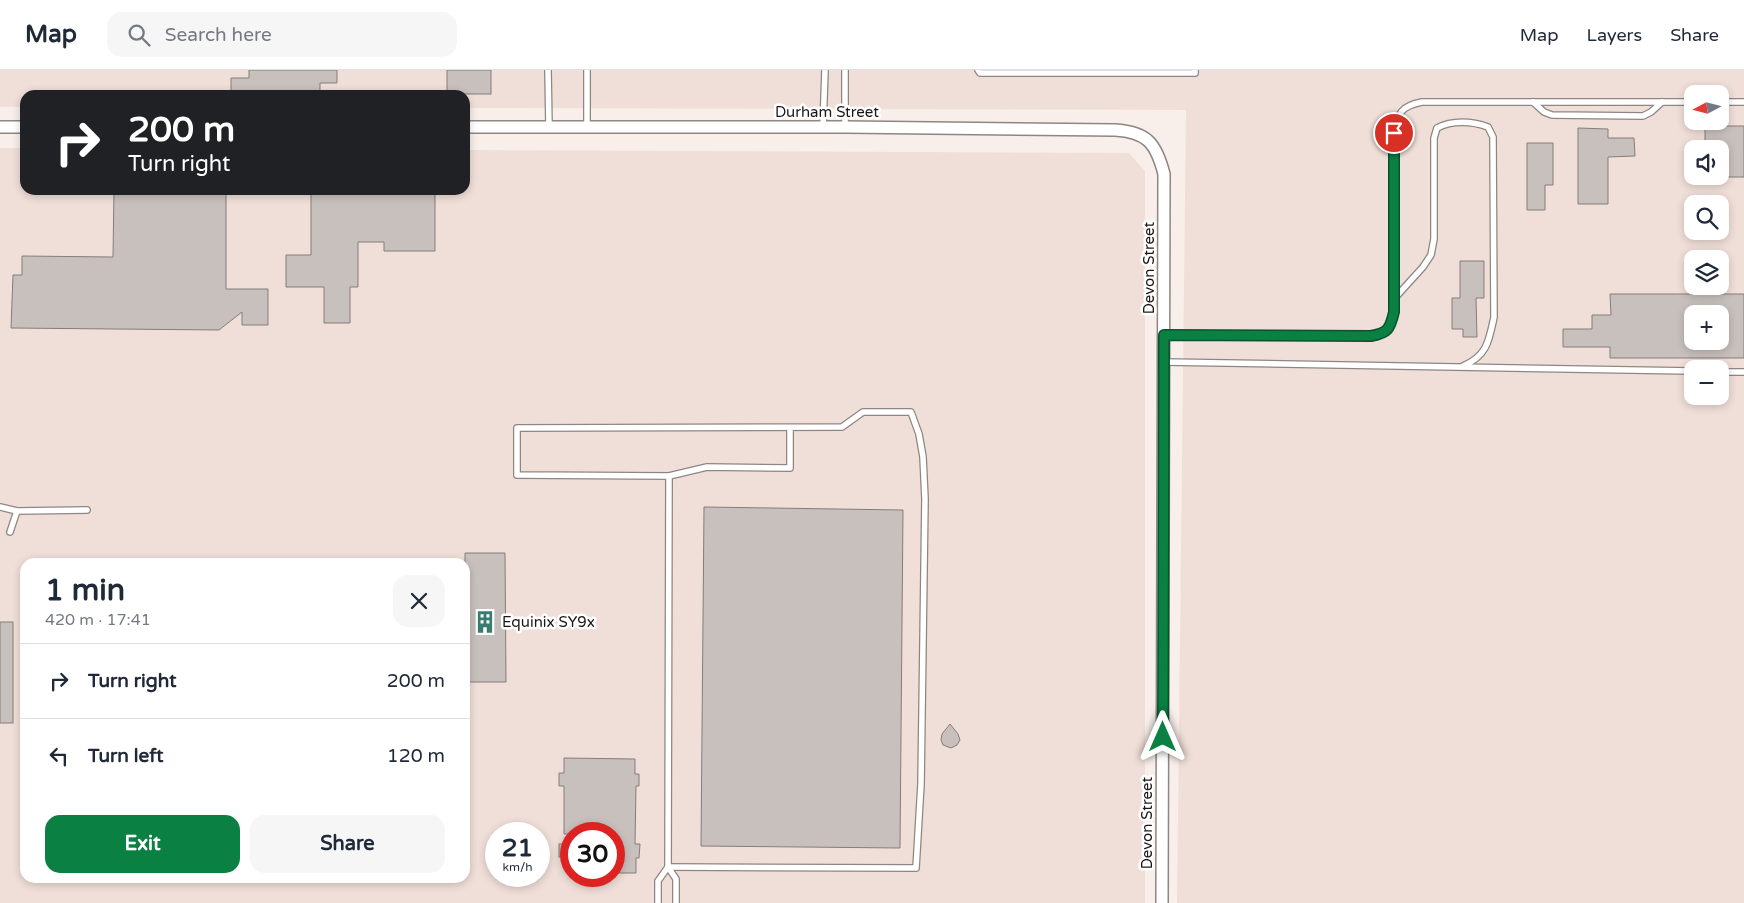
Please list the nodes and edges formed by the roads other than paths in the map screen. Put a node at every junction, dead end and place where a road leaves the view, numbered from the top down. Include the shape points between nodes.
1 (548, 70) edge
2 (587, 70) edge
3 (825, 70) edge
4 (846, 70) edge
5 (978, 70) edge
6 (1196, 70) edge
7 (1533, 102) junction
8 (1662, 102) junction
9 (1684, 102) edge
10 (1729, 102) edge
11 (1744, 102) edge
12 (0, 127) edge
13 (20, 127) edge
14 (470, 127) edge
15 (549, 127) junction
16 (822, 127) junction
17 (844, 127) junction
18 (587, 128) junction
19 (1164, 174) joint
20 (1394, 299) junction
21 (1164, 335) junction
22 (1164, 362) junction
23 (1460, 367) junction
24 (1684, 371) edge
25 (1729, 372) edge
26 (1744, 372) edge
27 (790, 428) junction
28 (668, 476) junction
29 (0, 507) edge
30 (87, 510) dead end
31 (16, 511) junction
32 (10, 532) dead end
33 (668, 867) junction
34 (658, 903) edge
35 (676, 903) edge
36 (1162, 903) edge

1 - 15 lane
2 - 18 lane
3 - 16 lane
4 - 17 lane
5 - 6 lane via 980,73 1196,73
7 - 8 lane
7 - 8 lane via 1552,115 1643,116
7 - 20 lane via 1422,102 1410,104 1402,110 1394,133
8 - 9 lane
10 - 11 lane
12 - 13 street
14 - 15 street, Durham Street
15 - 18 street, Durham Street
16 - 17 street, Durham Street
16 - 18 street, Durham Street
17 - 19 street, Durham Street via 1133,131 1149,140 1160,156
19 - 21 street, Devon Street
20 - 21 lane via 1391,327 1382,334 1371,336
20 - 23 lane via 1431,255 1434,239 1434,138 1438,128 1446,123 1477,123 1488,127 1493,137 1494,317 1482,354 1474,362
21 - 22 street, Devon Street
22 - 23 lane
22 - 36 street, Devon Street
23 - 24 lane
25 - 26 lane
27 - 28 lane via 790,468 707,467
27 - 28 lane via 517,428 517,475
27 - 33 lane via 842,428 863,412 911,412 919,434 926,499 921,784 916,868
28 - 33 lane
29 - 31 lane
30 - 31 lane
31 - 32 lane
33 - 34 lane via 658,881
33 - 35 lane via 676,879

